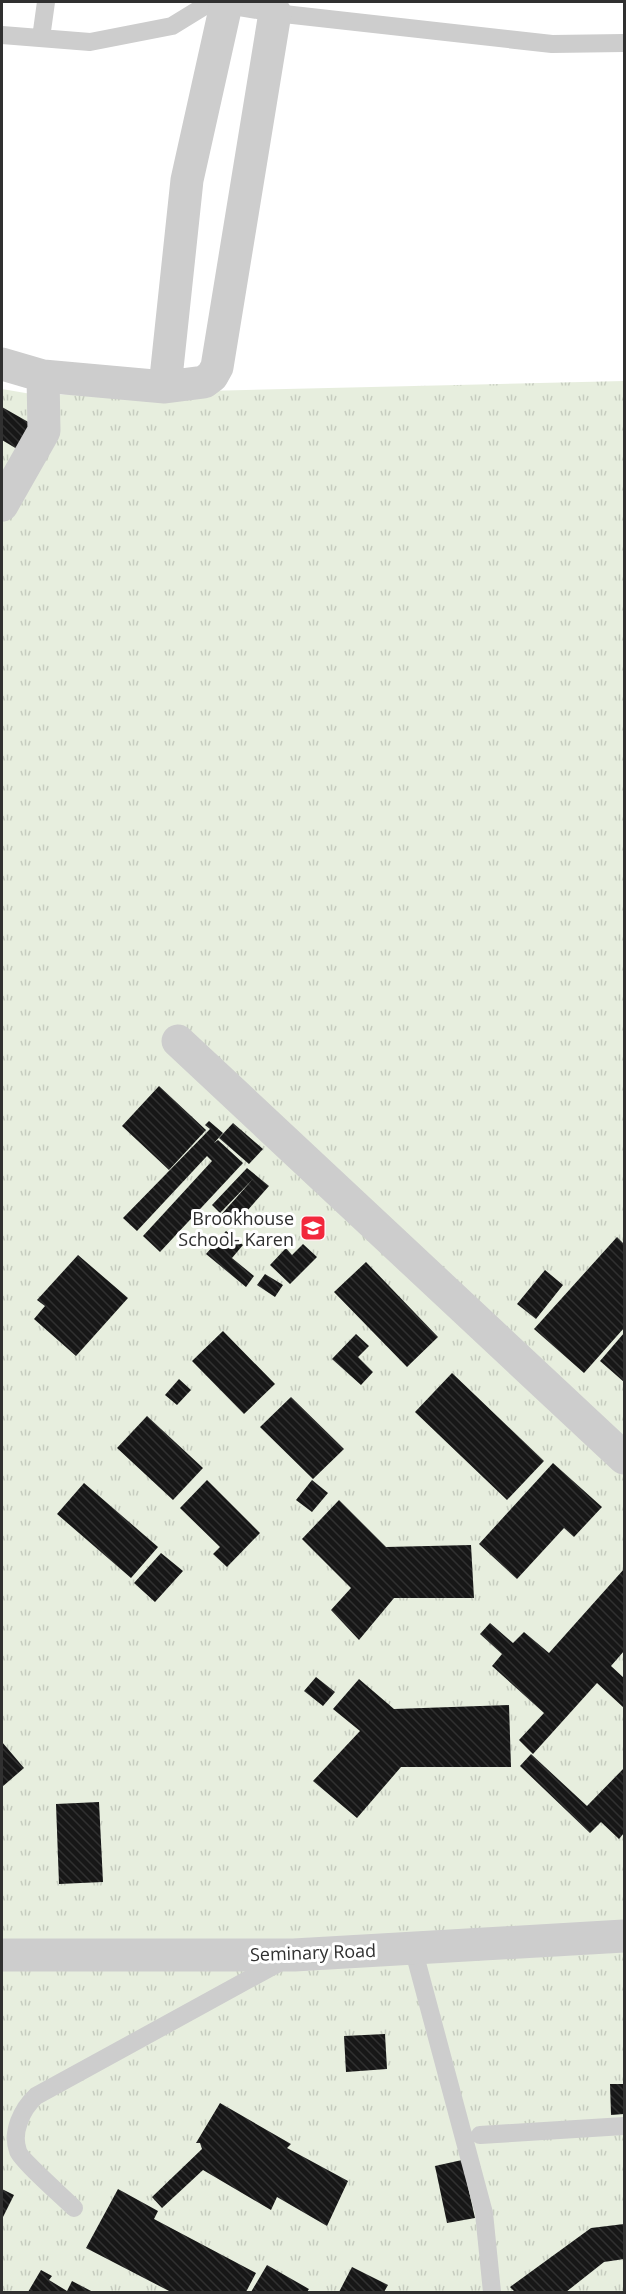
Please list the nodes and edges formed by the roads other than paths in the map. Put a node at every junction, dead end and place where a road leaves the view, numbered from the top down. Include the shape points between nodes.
1 (46, 2) edge
2 (215, 3) edge
3 (275, 13) junction
4 (2, 35) edge
5 (41, 38) junction
6 (624, 43) edge
7 (2, 364) edge
8 (43, 376) junction
9 (165, 387) junction
10 (2, 505) edge
11 (178, 1041) dead end
12 (624, 1458) edge
13 (624, 1936) edge
14 (413, 1948) junction
15 (2, 1955) edge
16 (294, 1955) junction
17 (624, 2126) edge
18 (480, 2135) dead end
19 (74, 2208) dead end
20 (492, 2292) edge

1 - 5 lane
2 - 3 lane
2 - 5 lane via 172,26 90,42
2 - 9 street via 187,180
3 - 6 lane via 552,44
3 - 9 street via 217,367 204,382
4 - 5 lane
7 - 8 street
8 - 9 street
8 - 10 street via 44,431
11 - 12 street
13 - 14 street, Seminary Road
14 - 16 street, Seminary Road
14 - 20 lane via 484,2213
15 - 16 street, Seminary Road
16 - 19 lane via 26,2105 16,2138 18,2153
17 - 18 lane

